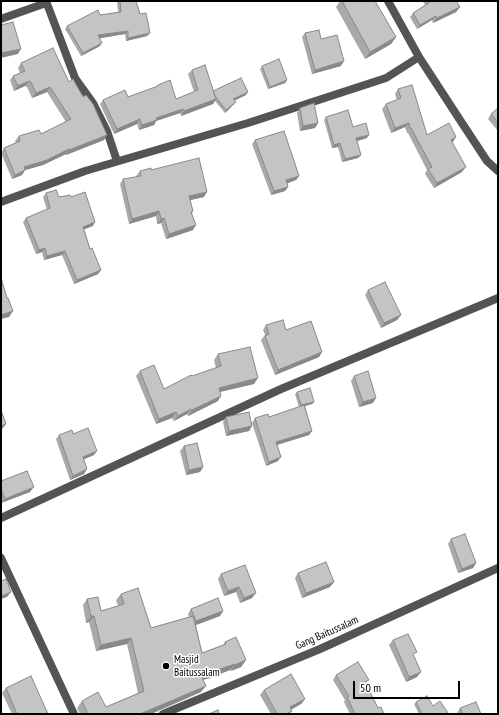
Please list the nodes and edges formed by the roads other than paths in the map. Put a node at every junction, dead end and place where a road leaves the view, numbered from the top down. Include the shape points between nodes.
1 (388, 1) edge
2 (46, 2) edge
3 (1, 19) edge
4 (419, 57) junction
5 (117, 161) junction
6 (498, 170) edge
7 (1, 202) edge
8 (498, 298) edge
9 (1, 518) edge
10 (1, 558) edge
11 (498, 568) edge
12 (74, 714) edge
13 (163, 714) edge

1 - 4 street
2 - 3 street
2 - 5 street via 75,78 93,102 107,131
4 - 5 street via 386,78 248,123
4 - 6 street via 483,155
5 - 7 street
8 - 9 street via 281,390
10 - 12 street
11 - 13 street, Gang Baitussalam via 320,649

